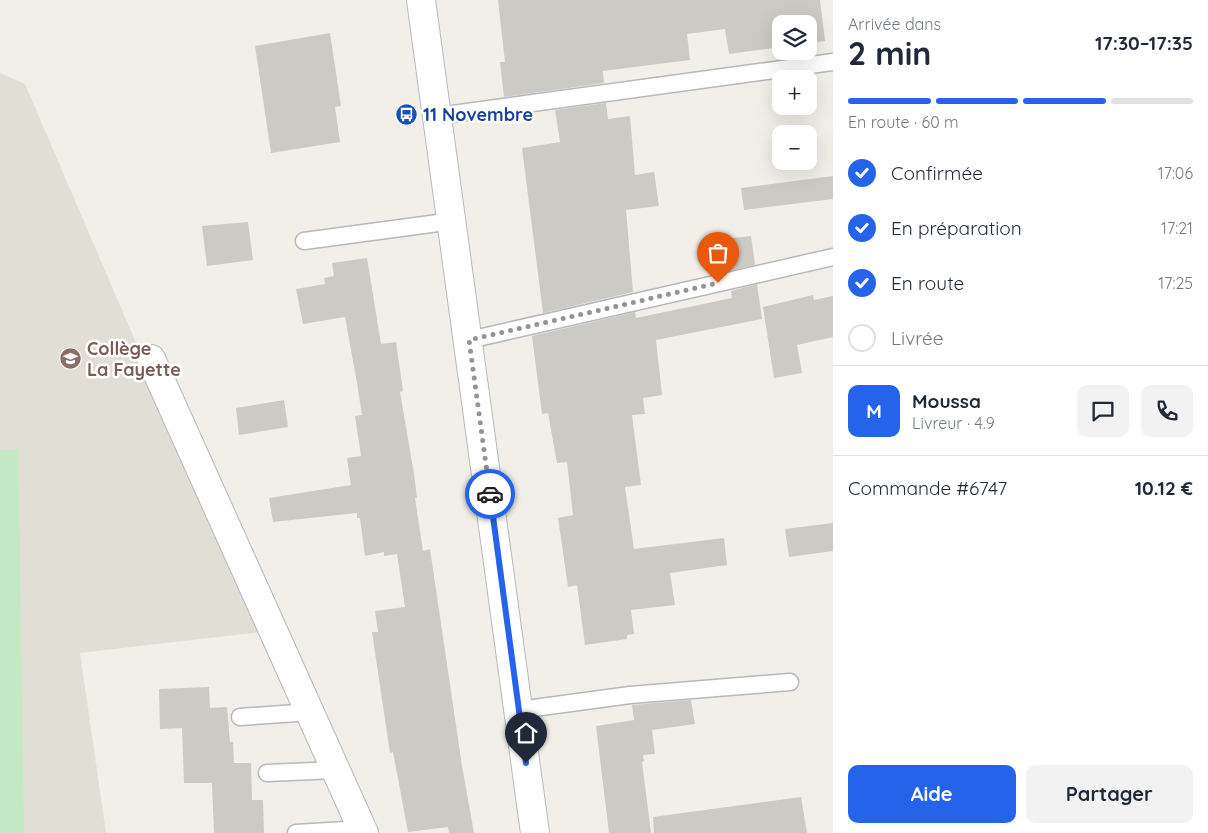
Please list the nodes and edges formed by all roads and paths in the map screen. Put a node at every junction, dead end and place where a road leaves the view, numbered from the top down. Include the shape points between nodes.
1 (422, 0) edge
2 (833, 62) edge
3 (438, 116) junction
4 (453, 221) junction
5 (304, 240) dead end
6 (833, 257) edge
7 (469, 340) junction
8 (151, 359) dead end
9 (790, 682) dead end
10 (519, 710) junction
11 (311, 712) junction
12 (240, 716) dead end
13 (336, 770) junction
14 (267, 773) dead end
15 (363, 831) edge
16 (296, 833) edge
17 (535, 833) edge

1 - 3 main road
2 - 3 lane
3 - 4 main road
4 - 5 lane
4 - 7 main road
6 - 7 lane
7 - 10 main road
8 - 11 main road
9 - 10 lane via 630,695
10 - 17 main road
11 - 12 lane
11 - 13 main road
13 - 14 lane
13 - 15 main road
15 - 16 lane

